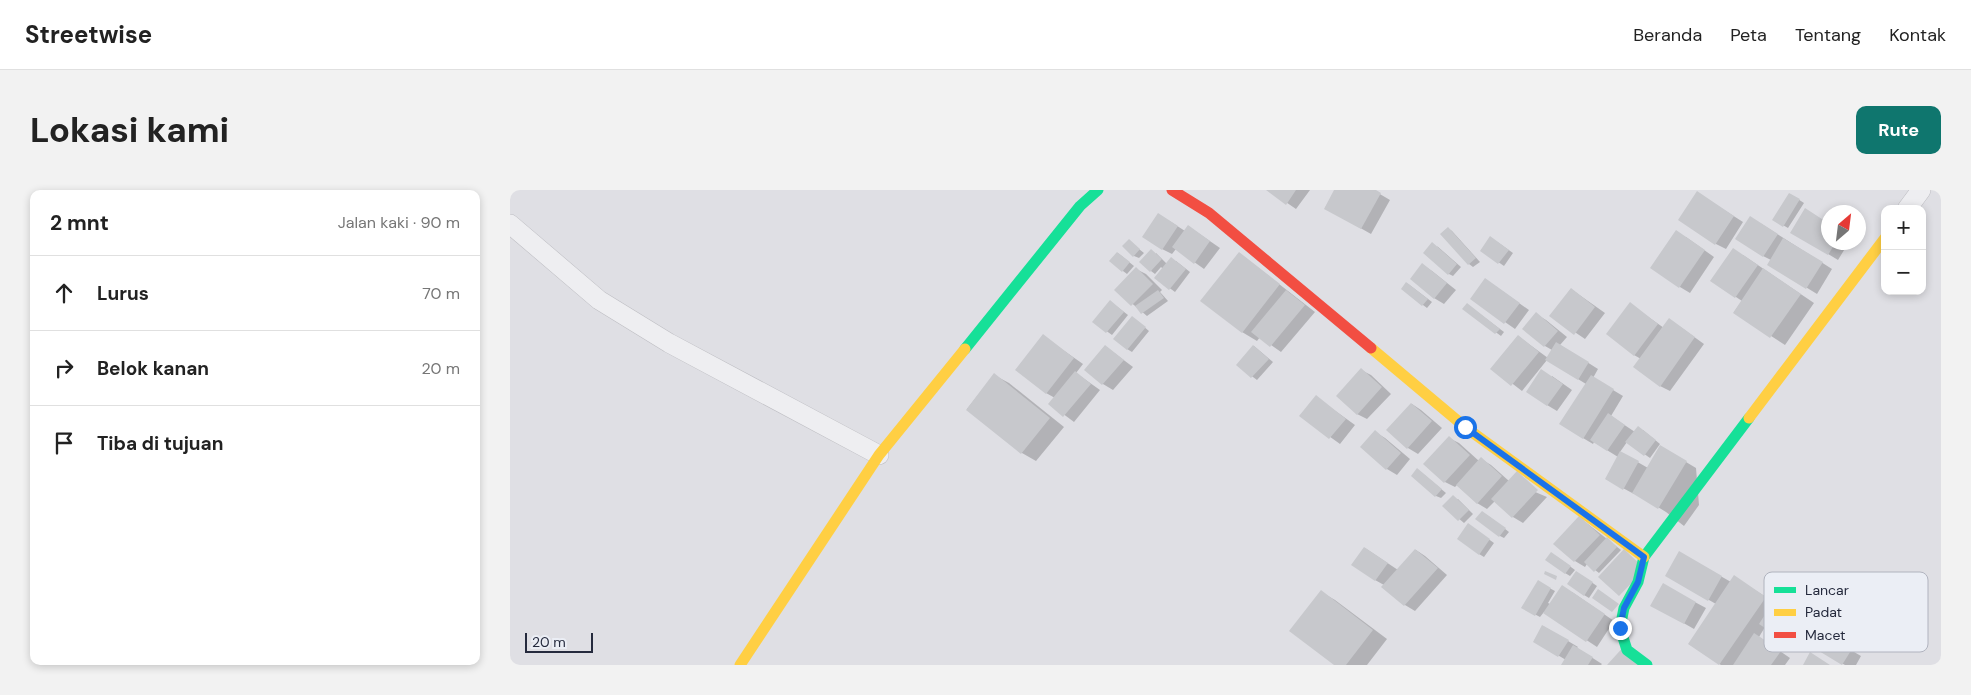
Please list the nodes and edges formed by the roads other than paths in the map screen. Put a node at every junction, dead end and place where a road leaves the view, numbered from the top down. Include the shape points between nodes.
1 (1098, 190) edge
2 (1172, 190) edge
3 (1921, 190) edge
4 (1910, 205) edge
5 (510, 224) edge
6 (1881, 243) edge
7 (879, 455) junction
8 (1644, 557) junction
9 (740, 665) edge
10 (1647, 665) edge

1 - 7 street via 1080,206
2 - 8 street via 1209,213 1465,427
3 - 4 street
5 - 7 street via 599,300 669,343
6 - 8 street
7 - 9 street
8 - 10 street via 1638,582 1624,608 1620,628 1627,650

